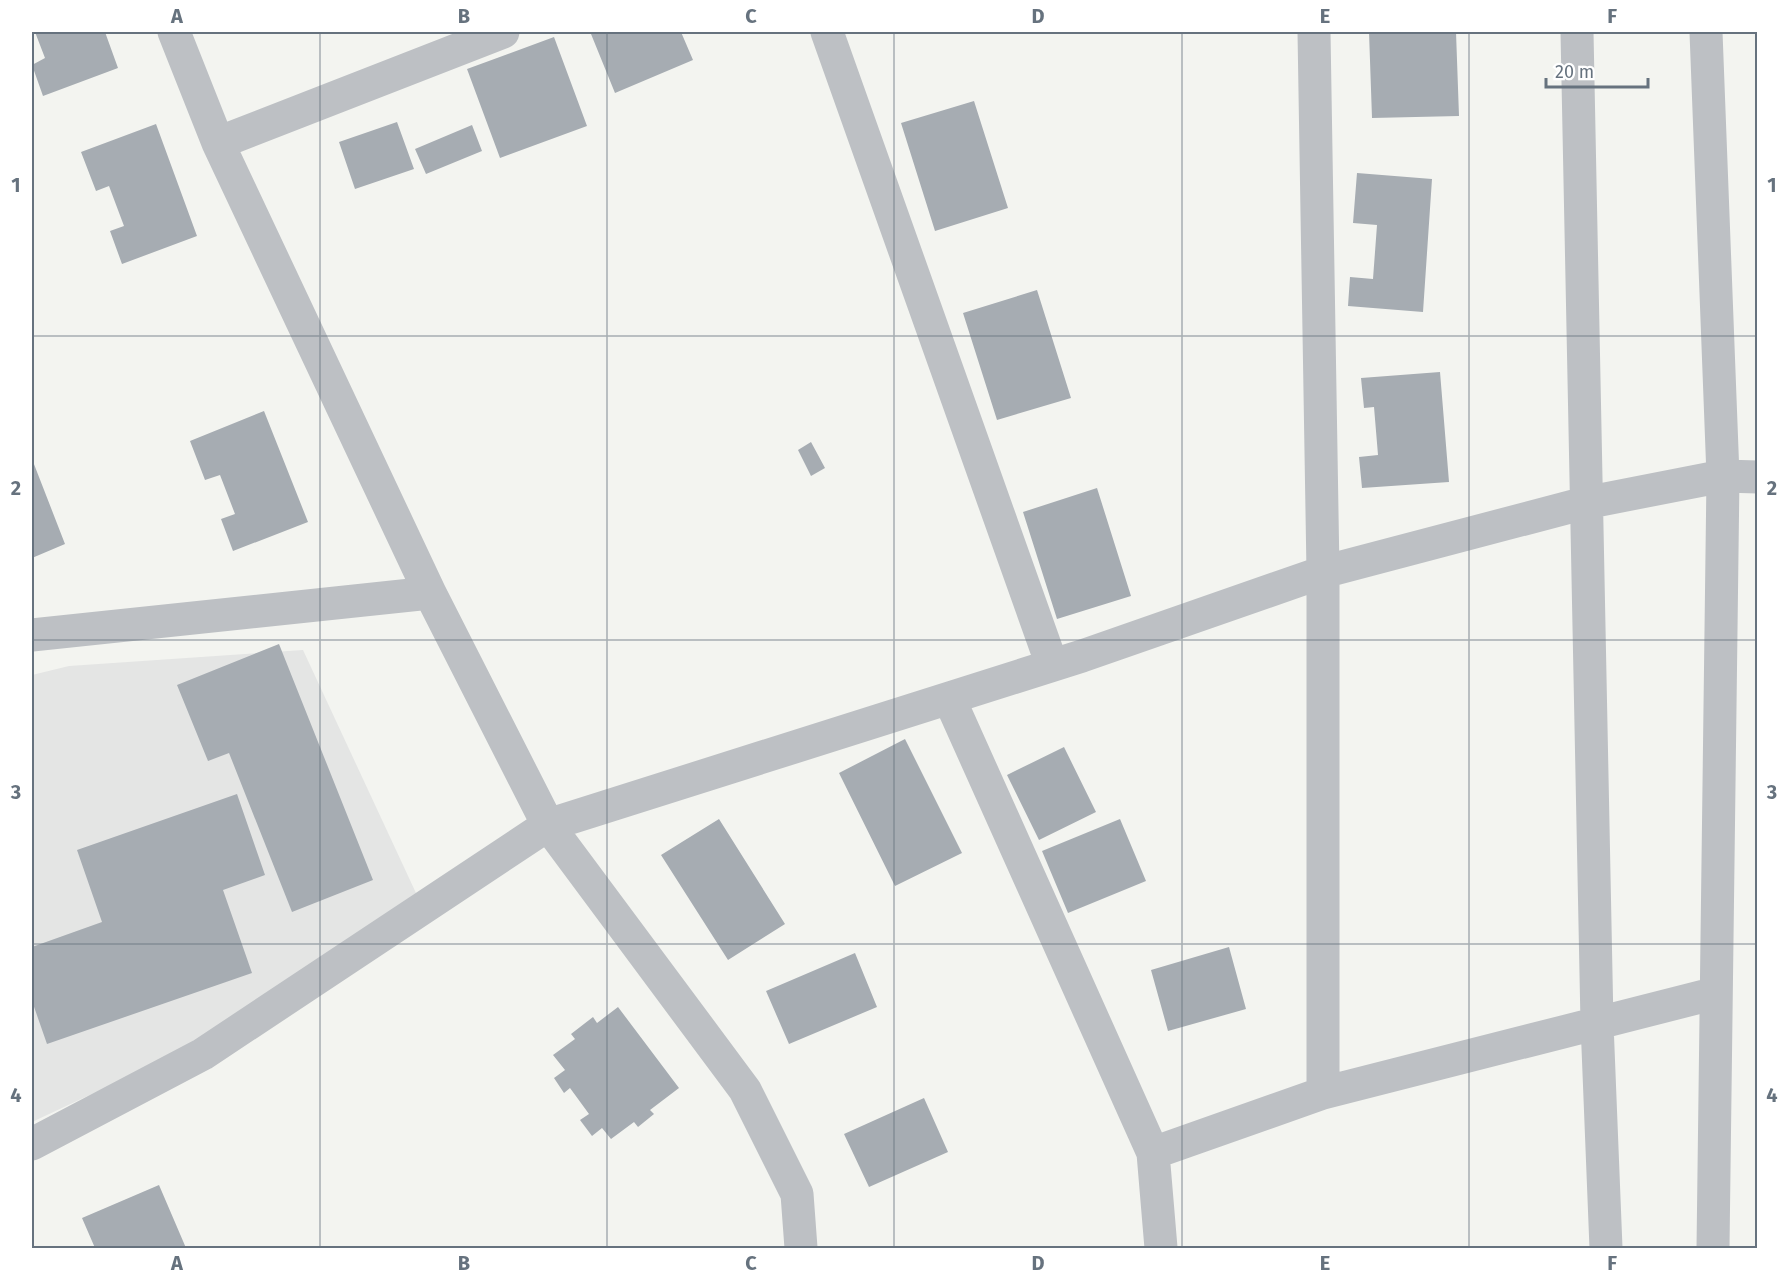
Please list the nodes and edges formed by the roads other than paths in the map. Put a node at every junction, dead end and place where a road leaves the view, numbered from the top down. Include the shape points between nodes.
1 (174, 32) edge
2 (502, 32) edge
3 (827, 32) edge
4 (1314, 32) edge
5 (1576, 32) edge
6 (1706, 32) edge
7 (218, 143) junction
8 (1723, 476) junction
9 (1758, 477) edge
10 (1585, 503) junction
11 (1323, 572) junction
12 (430, 593) junction
13 (32, 635) edge
14 (1052, 665) junction
15 (949, 698) junction
16 (548, 825) junction
17 (1716, 993) junction
18 (1597, 1023) junction
19 (1323, 1093) junction
20 (32, 1144) edge
21 (1153, 1153) junction
22 (801, 1248) edge
23 (1161, 1248) edge
24 (1606, 1248) edge
25 (1713, 1248) edge

1 - 7 street
2 - 7 street
3 - 14 street
4 - 11 street
5 - 10 street
6 - 8 street
7 - 12 street
8 - 9 street
8 - 10 street
8 - 17 street
10 - 11 street
10 - 18 street
11 - 14 street
11 - 19 street
12 - 13 street
12 - 16 street
14 - 15 street
15 - 16 street
15 - 21 street
16 - 20 street via 203,1054
16 - 22 street via 745,1090 797,1194
17 - 18 street
17 - 25 street
18 - 19 street
18 - 24 street
19 - 21 street
21 - 23 street

